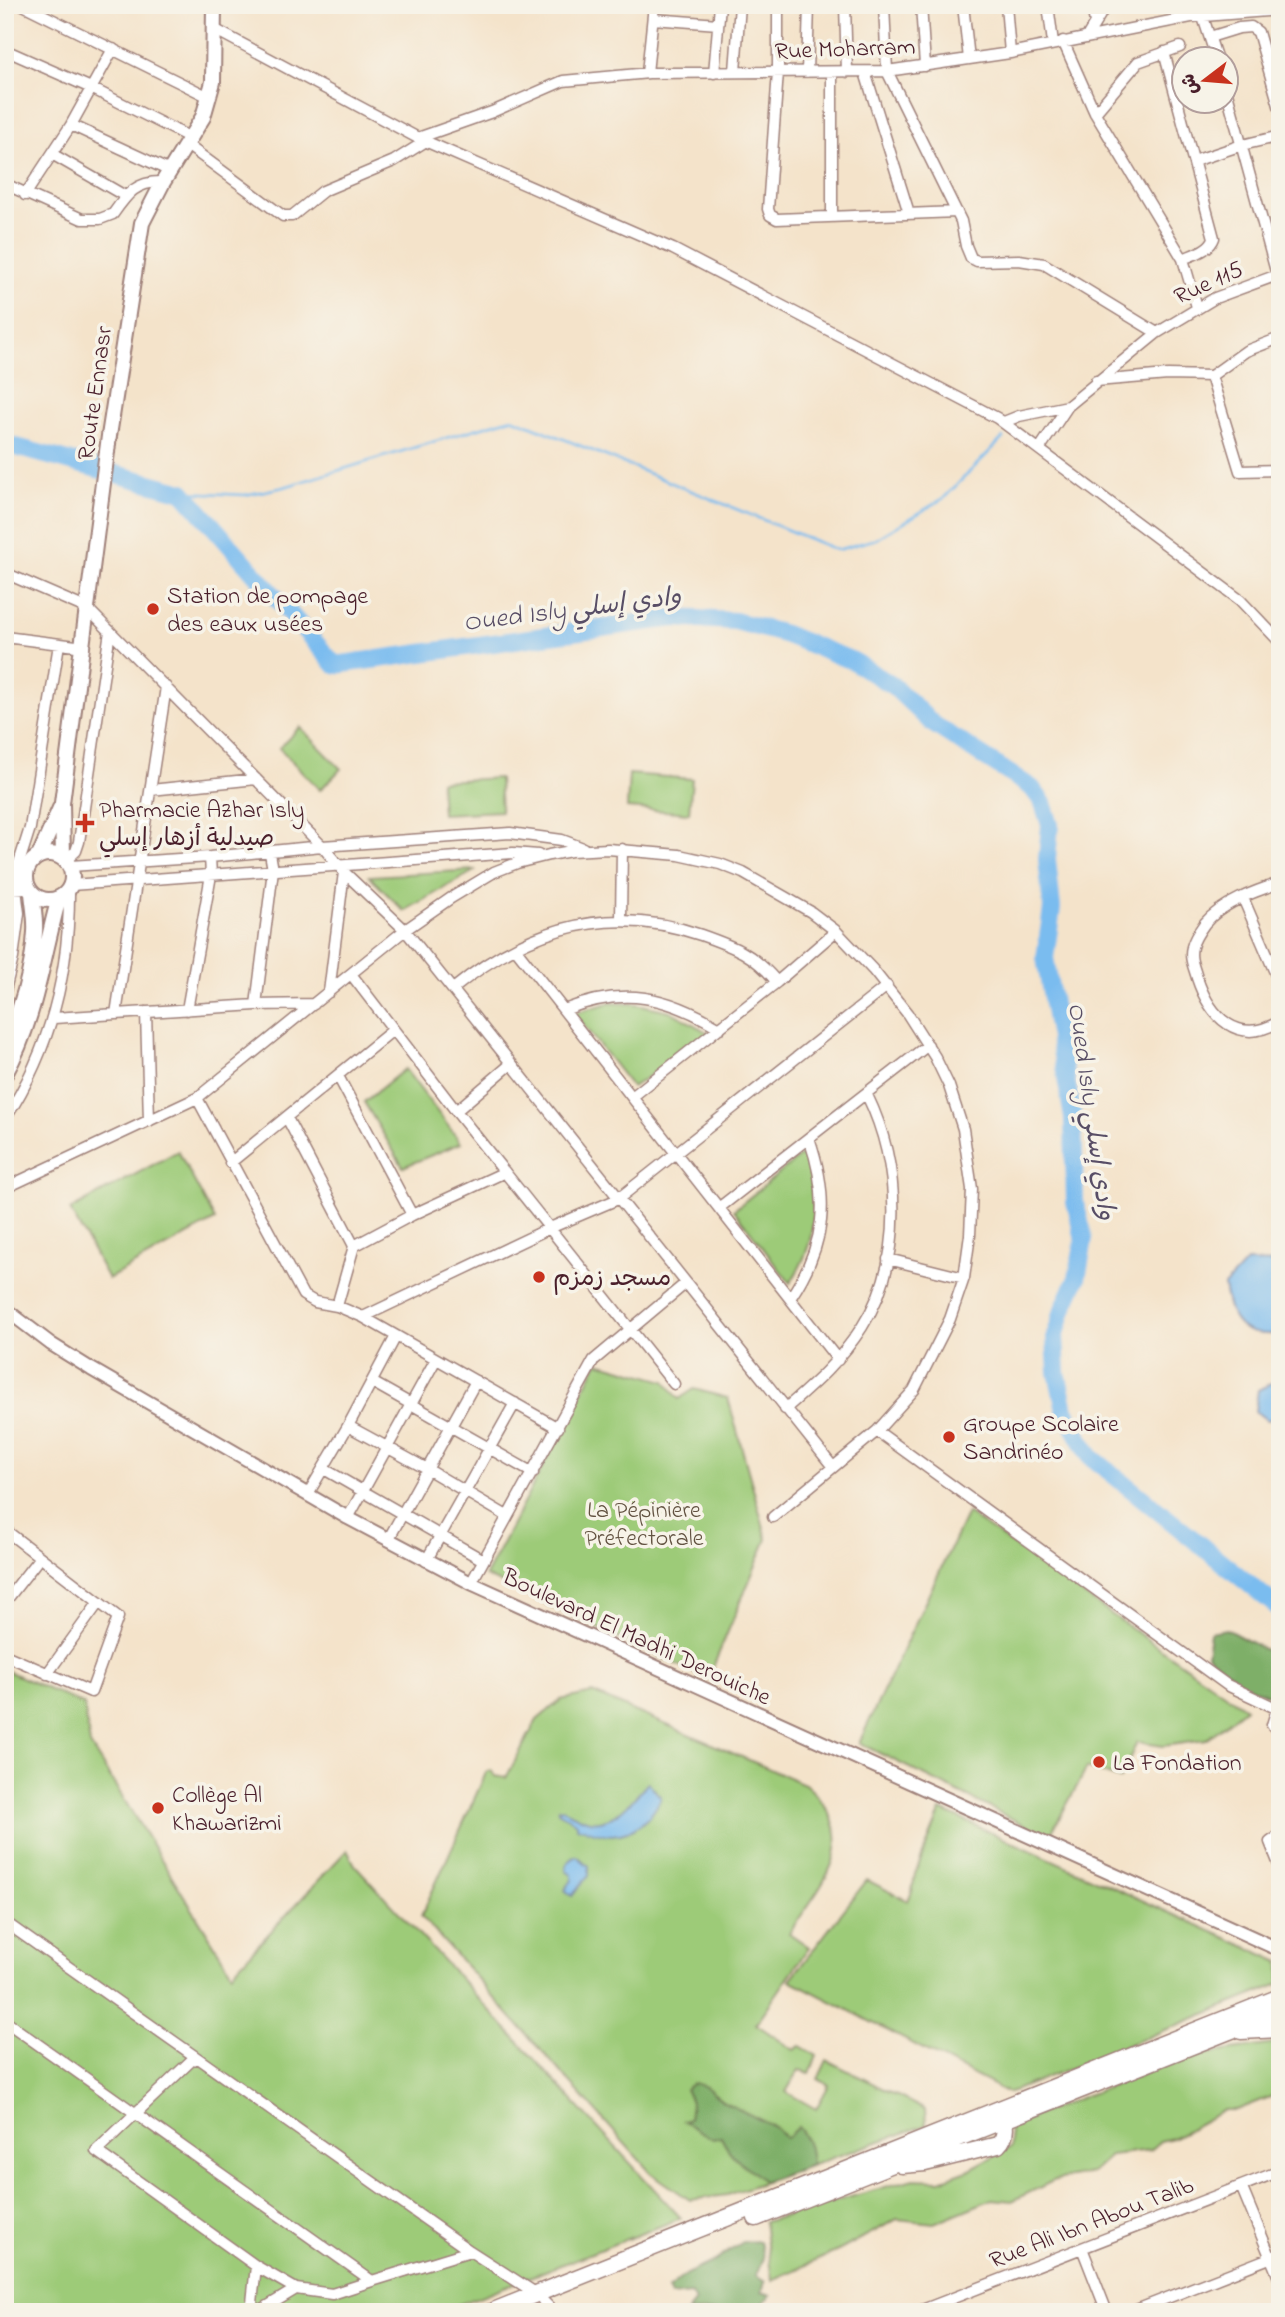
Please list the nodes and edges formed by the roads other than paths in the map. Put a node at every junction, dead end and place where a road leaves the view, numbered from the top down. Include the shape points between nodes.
1 (23, 5) edge
2 (214, 5) edge
3 (654, 5) edge
4 (720, 5) edge
5 (740, 5) edge
6 (778, 5) edge
7 (809, 5) edge
8 (845, 5) edge
9 (884, 5) edge
10 (921, 5) edge
11 (964, 5) edge
12 (1006, 5) edge
13 (1048, 5) edge
14 (1092, 5) edge
15 (1106, 5) edge
16 (1276, 8) edge
17 (1201, 10) edge
18 (653, 19) junction
19 (1095, 23) junction
20 (718, 24) junction
21 (214, 29) junction
22 (1088, 35) junction
23 (1210, 37) junction
24 (1058, 42) junction
25 (1213, 46) edge
26 (113, 49) junction
27 (5, 50) edge
28 (1170, 50) edge
29 (1010, 52) junction
30 (1164, 52) junction
31 (969, 59) junction
32 (925, 66) junction
33 (735, 71) junction
34 (887, 71) junction
35 (778, 72) junction
36 (807, 72) junction
37 (847, 72) junction
38 (865, 72) junction
39 (646, 73) junction
40 (714, 73) junction
41 (832, 73) junction
42 (92, 88) junction
43 (209, 97) junction
44 (1280, 109) edge
45 (1095, 113) junction
46 (1234, 116) edge
47 (71, 125) junction
48 (1280, 136) edge
49 (422, 140) junction
50 (189, 142) junction
51 (1242, 145) junction
52 (52, 154) junction
53 (1194, 161) junction
54 (167, 177) junction
55 (5, 184) edge
56 (25, 195) junction
57 (125, 196) junction
58 (957, 212) junction
59 (909, 213) junction
60 (832, 216) junction
61 (1183, 259) junction
62 (1279, 275) edge
63 (1197, 307) junction
64 (1157, 333) junction
65 (1280, 338) edge
66 (1211, 376) junction
67 (1096, 381) junction
68 (1068, 406) junction
69 (1004, 422) junction
70 (1040, 448) junction
71 (1280, 470) edge
72 (5, 573) edge
73 (88, 609) junction
74 (110, 631) junction
75 (5, 637) edge
76 (1280, 642) edge
77 (59, 644) junction
78 (84, 647) junction
79 (166, 687) junction
80 (256, 779) junction
81 (150, 790) junction
82 (62, 803) junction
83 (322, 846) junction
84 (622, 849) junction
85 (587, 850) junction
86 (270, 853) junction
87 (549, 855) junction
88 (210, 857) junction
89 (66, 861) junction
90 (29, 862) junction
91 (140, 862) junction
92 (5, 867) edge
93 (341, 868) junction
94 (273, 870) junction
95 (211, 874) junction
96 (137, 880) junction
97 (1280, 883) edge
98 (20, 890) edge
99 (66, 890) junction
100 (1243, 898) junction
101 (621, 919) junction
102 (405, 930) junction
103 (836, 932) junction
104 (515, 948) junction
105 (351, 974) junction
106 (777, 982) junction
107 (1280, 984) edge
108 (887, 986) junction
109 (453, 989) junction
110 (5, 990) edge
111 (328, 992) junction
112 (256, 1004) junction
113 (314, 1004) junction
114 (187, 1010) junction
115 (564, 1010) junction
116 (146, 1012) junction
117 (116, 1014) junction
118 (54, 1017) junction
119 (1280, 1021) edge
120 (720, 1028) junction
121 (393, 1030) junction
122 (5, 1045) edge
123 (928, 1045) junction
124 (511, 1064) junction
125 (5, 1074) edge
126 (338, 1076) junction
127 (867, 1095) junction
128 (632, 1097) junction
129 (197, 1098) junction
130 (456, 1111) junction
131 (288, 1118) junction
132 (5, 1119) edge
133 (149, 1121) junction
134 (809, 1139) junction
135 (677, 1153) junction
136 (230, 1163) junction
137 (505, 1172) junction
138 (5, 1188) edge
139 (618, 1199) junction
140 (720, 1207) junction
141 (412, 1215) junction
142 (550, 1228) junction
143 (354, 1246) junction
144 (888, 1259) junction
145 (964, 1278) junction
146 (686, 1283) junction
147 (791, 1297) junction
148 (337, 1306) junction
149 (5, 1309) edge
150 (363, 1318) junction
151 (630, 1328) junction
152 (396, 1336) junction
153 (436, 1359) junction
154 (838, 1360) junction
155 (476, 1381) junction
156 (372, 1382) junction
157 (674, 1384) dead end
158 (515, 1403) junction
159 (412, 1405) junction
160 (785, 1409) junction
161 (348, 1426) junction
162 (450, 1426) junction
163 (558, 1428) junction
164 (877, 1431) junction
165 (388, 1447) junction
166 (488, 1448) junction
167 (833, 1466) junction
168 (324, 1469) junction
169 (427, 1469) junction
170 (533, 1473) junction
171 (465, 1491) junction
172 (362, 1492) junction
173 (308, 1494) junction
174 (402, 1513) junction
175 (507, 1516) junction
176 (773, 1517) dead end
177 (348, 1518) junction
178 (5, 1531) edge
179 (440, 1534) junction
180 (388, 1540) junction
181 (40, 1557) junction
182 (483, 1560) junction
183 (426, 1561) junction
184 (471, 1583) junction
185 (5, 1602) edge
186 (99, 1602) junction
187 (5, 1655) edge
188 (47, 1674) junction
189 (1279, 1710) edge
190 (1280, 1733) edge
191 (1280, 1835) edge
192 (1280, 1867) edge
193 (5, 1922) edge
194 (1280, 1950) edge
195 (1280, 1997) edge
196 (1280, 2011) edge
197 (5, 2021) edge
198 (1280, 2029) edge
199 (1224, 2032) junction
200 (195, 2057) junction
201 (136, 2114) junction
202 (1003, 2114) junction
203 (1280, 2171) edge
204 (1241, 2186) junction
205 (1082, 2248) junction
206 (470, 2251) junction
207 (1275, 2256) edge
208 (256, 2266) junction
209 (1280, 2280) edge
210 (372, 2281) junction
211 (296, 2289) junction
212 (545, 2302) edge
213 (251, 2312) edge
214 (258, 2312) edge
215 (491, 2312) edge
216 (516, 2312) edge
217 (917, 2312) edge
218 (1107, 2312) edge
219 (1131, 2312) edge

1 - 26 street
2 - 21 main road, Route Ennasr
3 - 18 street
4 - 20 street
5 - 33 street
6 - 35 street
7 - 36 street
8 - 37 street
9 - 34 street
10 - 32 street
11 - 31 street
12 - 29 street
13 - 24 street
14 - 19 street
15 - 19 street
16 - 17 street, Rue Moharram
17 - 22 street, Rue Moharram
17 - 23 street
18 - 20 street
18 - 39 street
19 - 22 street
20 - 40 street
21 - 43 main road, Route Ennasr
21 - 49 street
22 - 24 street, Rue Moharram
23 - 25 street
23 - 44 street via 1238,28 1251,27 1258,32
24 - 29 street, Rue Moharram
24 - 45 street
26 - 42 street
26 - 43 street
27 - 42 street
28 - 30 street
29 - 31 street, Rue Moharram
30 - 45 street via 1138,62
30 - 53 street
31 - 32 street, Rue Moharram
32 - 34 street, Rue Moharram
33 - 35 street, Rue Moharram
33 - 40 street, Rue Moharram
34 - 38 street, Rue Moharram
34 - 58 street
35 - 36 street, Rue Moharram
35 - 60 street via 769,212 777,219
36 - 41 street, Rue Moharram
37 - 38 street, Rue Moharram
37 - 41 street, Rue Moharram
38 - 59 street
39 - 40 street, Rue Moharram
39 - 49 street, Rue Moharram via 564,81
41 - 60 street
42 - 47 street
42 - 50 street
43 - 50 main road, Route Ennasr
45 - 61 street
46 - 51 street
47 - 52 street
47 - 54 street
48 - 51 street
49 - 50 street, Rue Moharram via 394,161 323,191 286,217
49 - 69 street via 673,249
50 - 54 main road, Route Ennasr
51 - 53 street
51 - 62 street
52 - 56 street
52 - 57 street
53 - 61 street via 1214,238 1212,244
54 - 57 street
54 - 73 main road, Route Ennasr via 142,223
55 - 56 street
56 - 57 street via 91,220 113,214
58 - 59 street
58 - 64 street via 973,260 1044,264
59 - 60 street
61 - 63 street
62 - 63 street, Rue 115
63 - 64 street, Rue 115
64 - 67 street, Rue 115
65 - 66 street via 1246,351
66 - 67 street
66 - 71 street via 1240,471
67 - 68 street, Rue 115
68 - 69 street
68 - 70 street, Rue 115
69 - 70 street
70 - 76 street via 1240,600
72 - 73 street
73 - 74 street
73 - 78 main road, Route Ennasr
74 - 79 street
74 - 89 street via 79,842
75 - 77 street
77 - 78 street
77 - 90 street via 30,828
78 - 82 main road, Route Ennasr
79 - 80 street
79 - 81 street
80 - 81 street
80 - 83 street
81 - 91 street
82 - 89 main road, Route Ennasr
82 - 90 main road, Route Ennasr
83 - 85 street via 510,833 562,840
83 - 86 street
83 - 93 street
84 - 85 street
84 - 101 street
84 - 103 street via 679,855 729,867 811,912
85 - 87 street
86 - 88 street
86 - 94 street
87 - 93 street via 513,853
87 - 102 street via 482,879
88 - 91 street
88 - 95 street
89 - 90 main road via 51,853
89 - 91 street
89 - 99 main road via 72,872
90 - 92 street
90 - 98 main road
91 - 96 street
93 - 94 street
93 - 102 street
93 - 111 street
94 - 95 street
94 - 112 street
95 - 96 street
95 - 114 street
96 - 99 street
96 - 117 street
97 - 100 street
98 - 99 main road via 42,899
98 - 110 street
98 - 122 main road via 36,930 28,978
99 - 118 street via 70,914
99 - 125 main road via 49,932 25,1032
100 - 107 street
100 - 119 street via 1206,921 1192,946 1191,958 1210,1008 1221,1020 1252,1031
101 - 104 street via 561,929
101 - 106 street via 675,926 724,944 761,963
102 - 105 street
102 - 109 street
103 - 106 street
103 - 108 street
104 - 109 street
104 - 115 street
105 - 111 street
105 - 121 street
106 - 120 street
108 - 123 street
108 - 135 street
109 - 124 street
111 - 113 street
112 - 113 street
112 - 114 street
113 - 129 street
114 - 116 street
115 - 120 street via 601,998 642,998 669,1002
115 - 128 street
116 - 117 street
116 - 133 street
117 - 118 street
118 - 132 street via 34,1070
120 - 128 street
121 - 126 street
121 - 130 street
123 - 127 street
123 - 145 street via 953,1096 969,1160 973,1207
124 - 130 street
124 - 139 street
126 - 131 street
126 - 141 street
127 - 134 street
127 - 144 street via 890,1169 893,1218
128 - 135 street
129 - 133 street
129 - 136 street
130 - 137 street
131 - 136 street
131 - 143 street
133 - 138 street
134 - 140 street
134 - 147 street via 818,1168 823,1215 812,1259
135 - 139 street
135 - 140 street
136 - 148 street via 303,1295
137 - 141 street
137 - 142 street
139 - 142 street
139 - 146 street
140 - 147 street
141 - 143 street
142 - 150 street
142 - 151 street
143 - 148 street
144 - 145 street
144 - 154 street via 872,1310
145 - 164 street via 921,1378
146 - 151 street
146 - 160 street
147 - 154 street
148 - 150 street
149 - 173 street, Boulevard El Madhi Derouiche via 91,1369
150 - 152 street
151 - 157 street
151 - 163 street via 594,1360
152 - 153 street
152 - 156 street
153 - 155 street
153 - 159 street
154 - 160 street
155 - 158 street
155 - 162 street
156 - 159 street
156 - 161 street
158 - 163 street
158 - 166 street
159 - 162 street
159 - 165 street
160 - 167 street
161 - 165 street
161 - 168 street
162 - 166 street
162 - 169 street
163 - 170 street
164 - 167 street
164 - 189 street via 1227,1685
165 - 169 street
165 - 172 street
166 - 170 street
166 - 171 street
167 - 176 street
168 - 172 street
168 - 173 street
169 - 171 street
169 - 174 street
170 - 175 street
171 - 175 street
171 - 179 street
172 - 174 street
172 - 177 street
173 - 177 street, Boulevard El Madhi Derouiche
174 - 179 street
174 - 180 street
175 - 182 street
177 - 180 street, Boulevard El Madhi Derouiche
178 - 181 street
179 - 182 street
179 - 183 street
180 - 183 street, Boulevard El Madhi Derouiche
181 - 185 street
181 - 186 street
182 - 184 street
183 - 184 street, Boulevard El Madhi Derouiche
184 - 194 street, Boulevard El Madhi Derouiche
186 - 188 street
186 - 188 street via 118,1616 91,1692
187 - 188 street
189 - 190 street via 1272,1725
191 - 192 street via 1270,1842
193 - 200 street
195 - 202 main road
196 - 199 main road
197 - 201 street
198 - 199 main road
199 - 202 main road
200 - 201 street
200 - 206 street
201 - 208 street via 96,2151
201 - 210 street
202 - 212 main road
202 - 212 main road via 892,2164
203 - 204 street, Rue Ali Ibn Abou Talib
204 - 205 street, Rue Ali Ibn Abou Talib
204 - 207 street
205 - 217 street, Rue Ali Ibn Abou Talib
205 - 218 street
206 - 210 street
206 - 212 street
207 - 209 street
207 - 219 street
208 - 211 street
208 - 213 street
210 - 211 street via 332,2294
211 - 214 street
212 - 215 main road
212 - 216 main road

